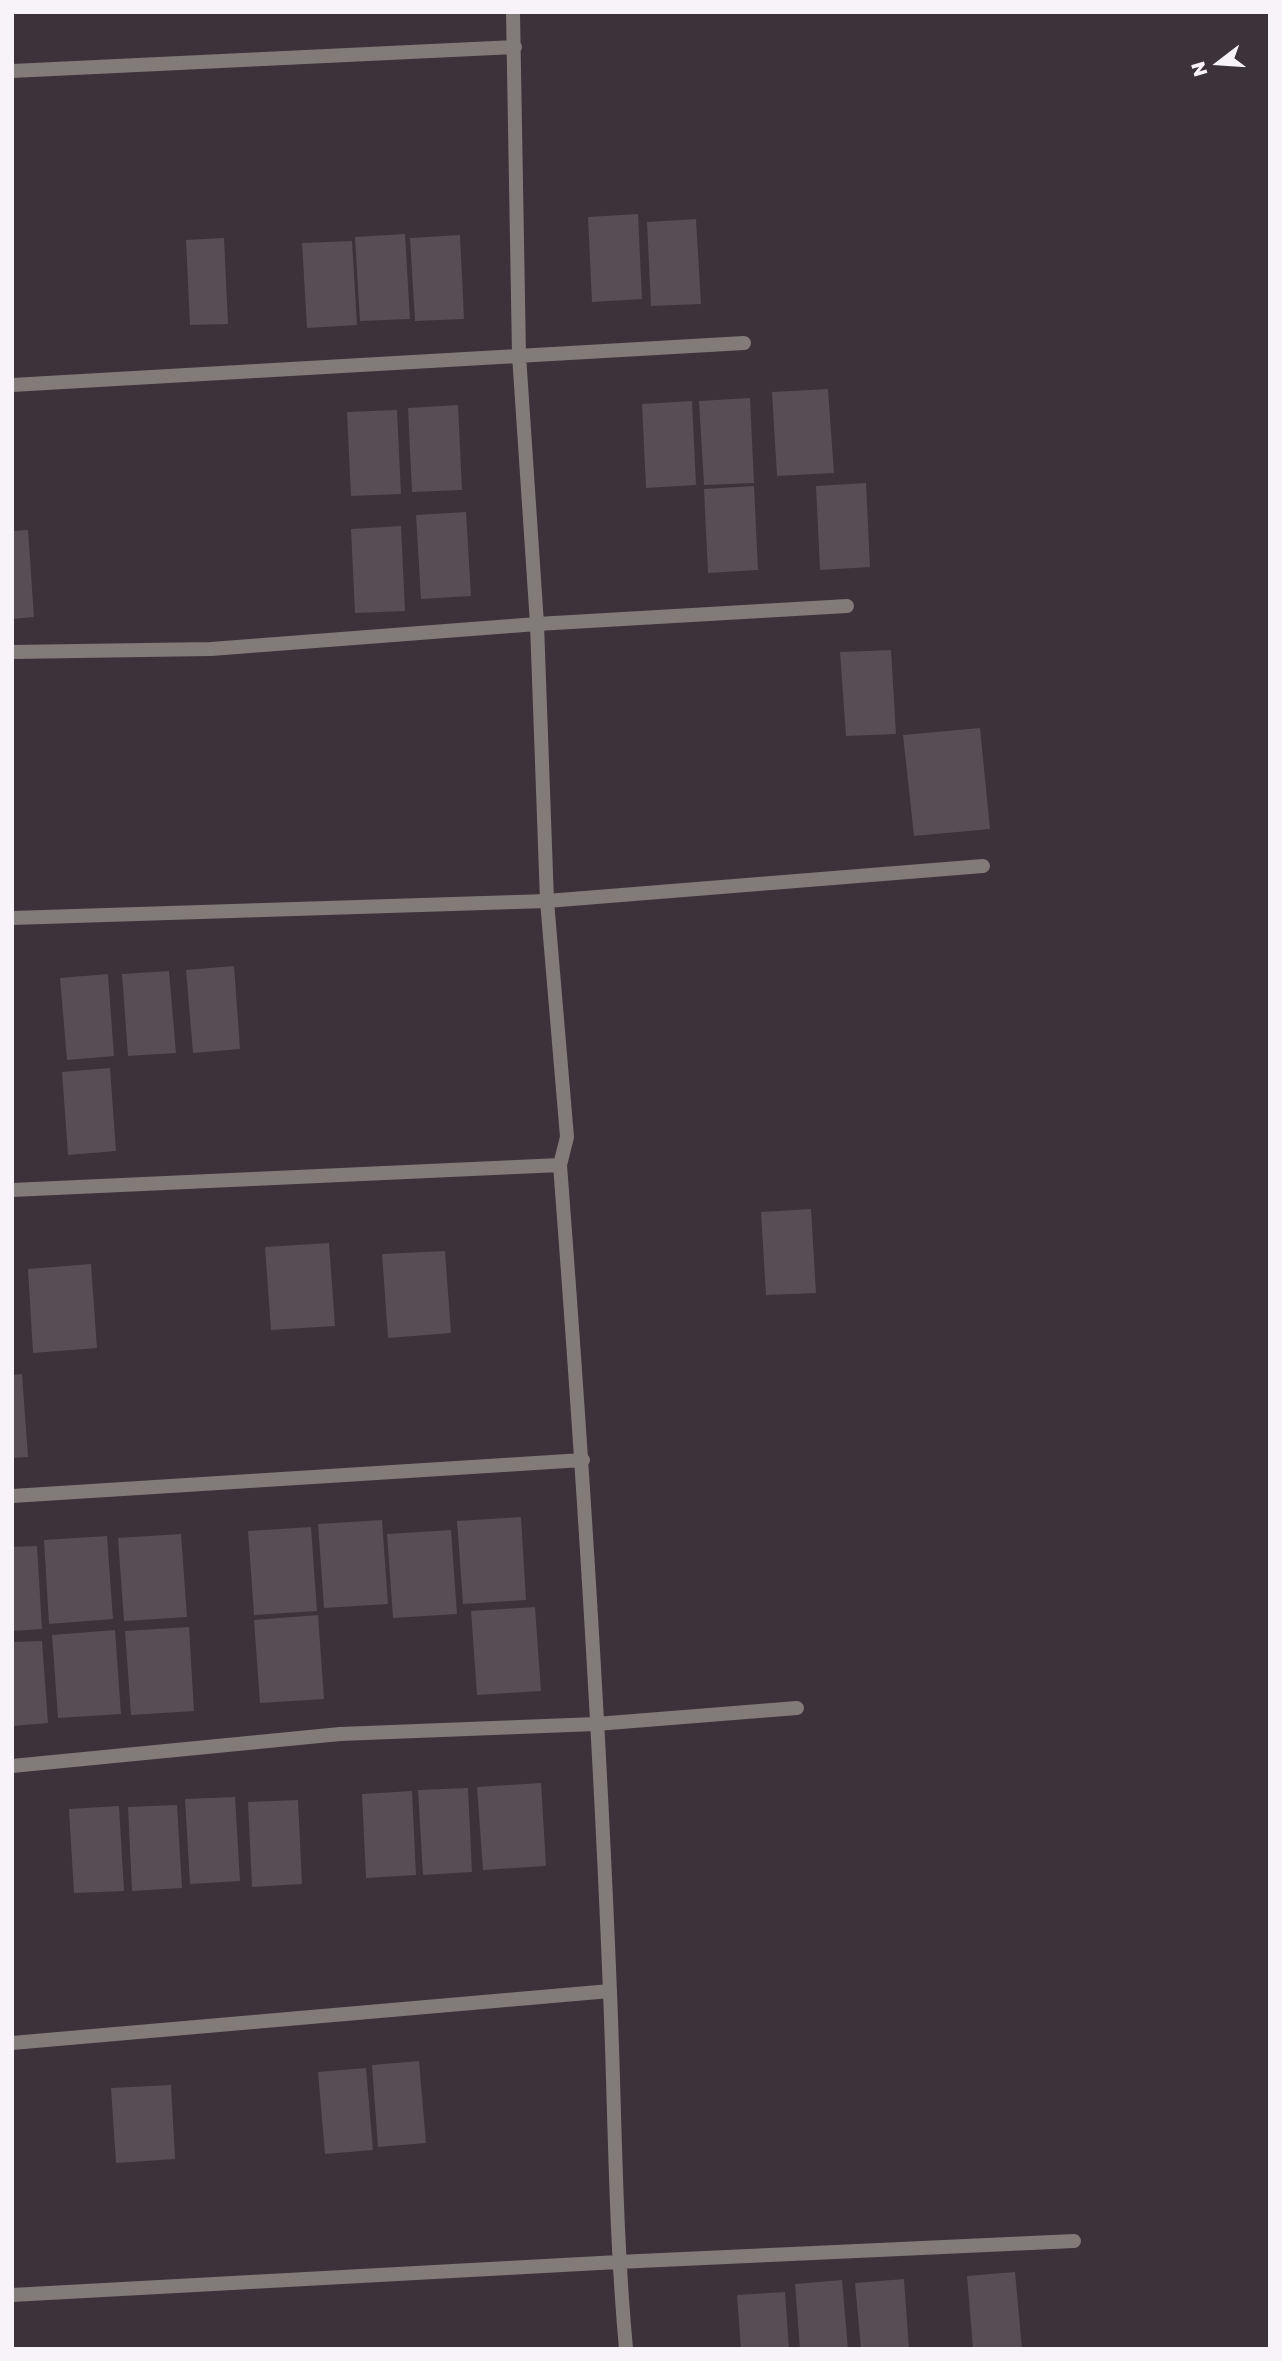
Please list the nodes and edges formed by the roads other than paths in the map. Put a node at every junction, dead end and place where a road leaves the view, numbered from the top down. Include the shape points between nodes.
1 (513, 12) edge
2 (514, 47) junction
3 (12, 71) edge
4 (744, 342) dead end
5 (519, 355) junction
6 (12, 385) edge
7 (847, 606) dead end
8 (537, 624) junction
9 (12, 652) edge
10 (983, 866) dead end
11 (547, 901) junction
12 (12, 918) edge
13 (560, 1165) junction
14 (12, 1190) edge
15 (583, 1460) junction
16 (12, 1496) edge
17 (797, 1708) dead end
18 (596, 1724) junction
19 (12, 1766) edge
20 (610, 1991) junction
21 (12, 2043) edge
22 (1074, 2241) dead end
23 (618, 2262) junction
24 (12, 2295) edge
25 (626, 2349) edge

1 - 2 street
2 - 3 street
2 - 5 street
4 - 5 street
5 - 6 street
5 - 8 street
7 - 8 street
8 - 9 street via 211,649
8 - 11 street
10 - 11 street
11 - 12 street
11 - 13 street via 567,1137
13 - 14 street
13 - 15 street
15 - 16 street
15 - 18 street
17 - 18 street
18 - 19 street via 340,1734
18 - 20 street
20 - 21 street
20 - 23 street
22 - 23 street
23 - 24 street
23 - 25 street

